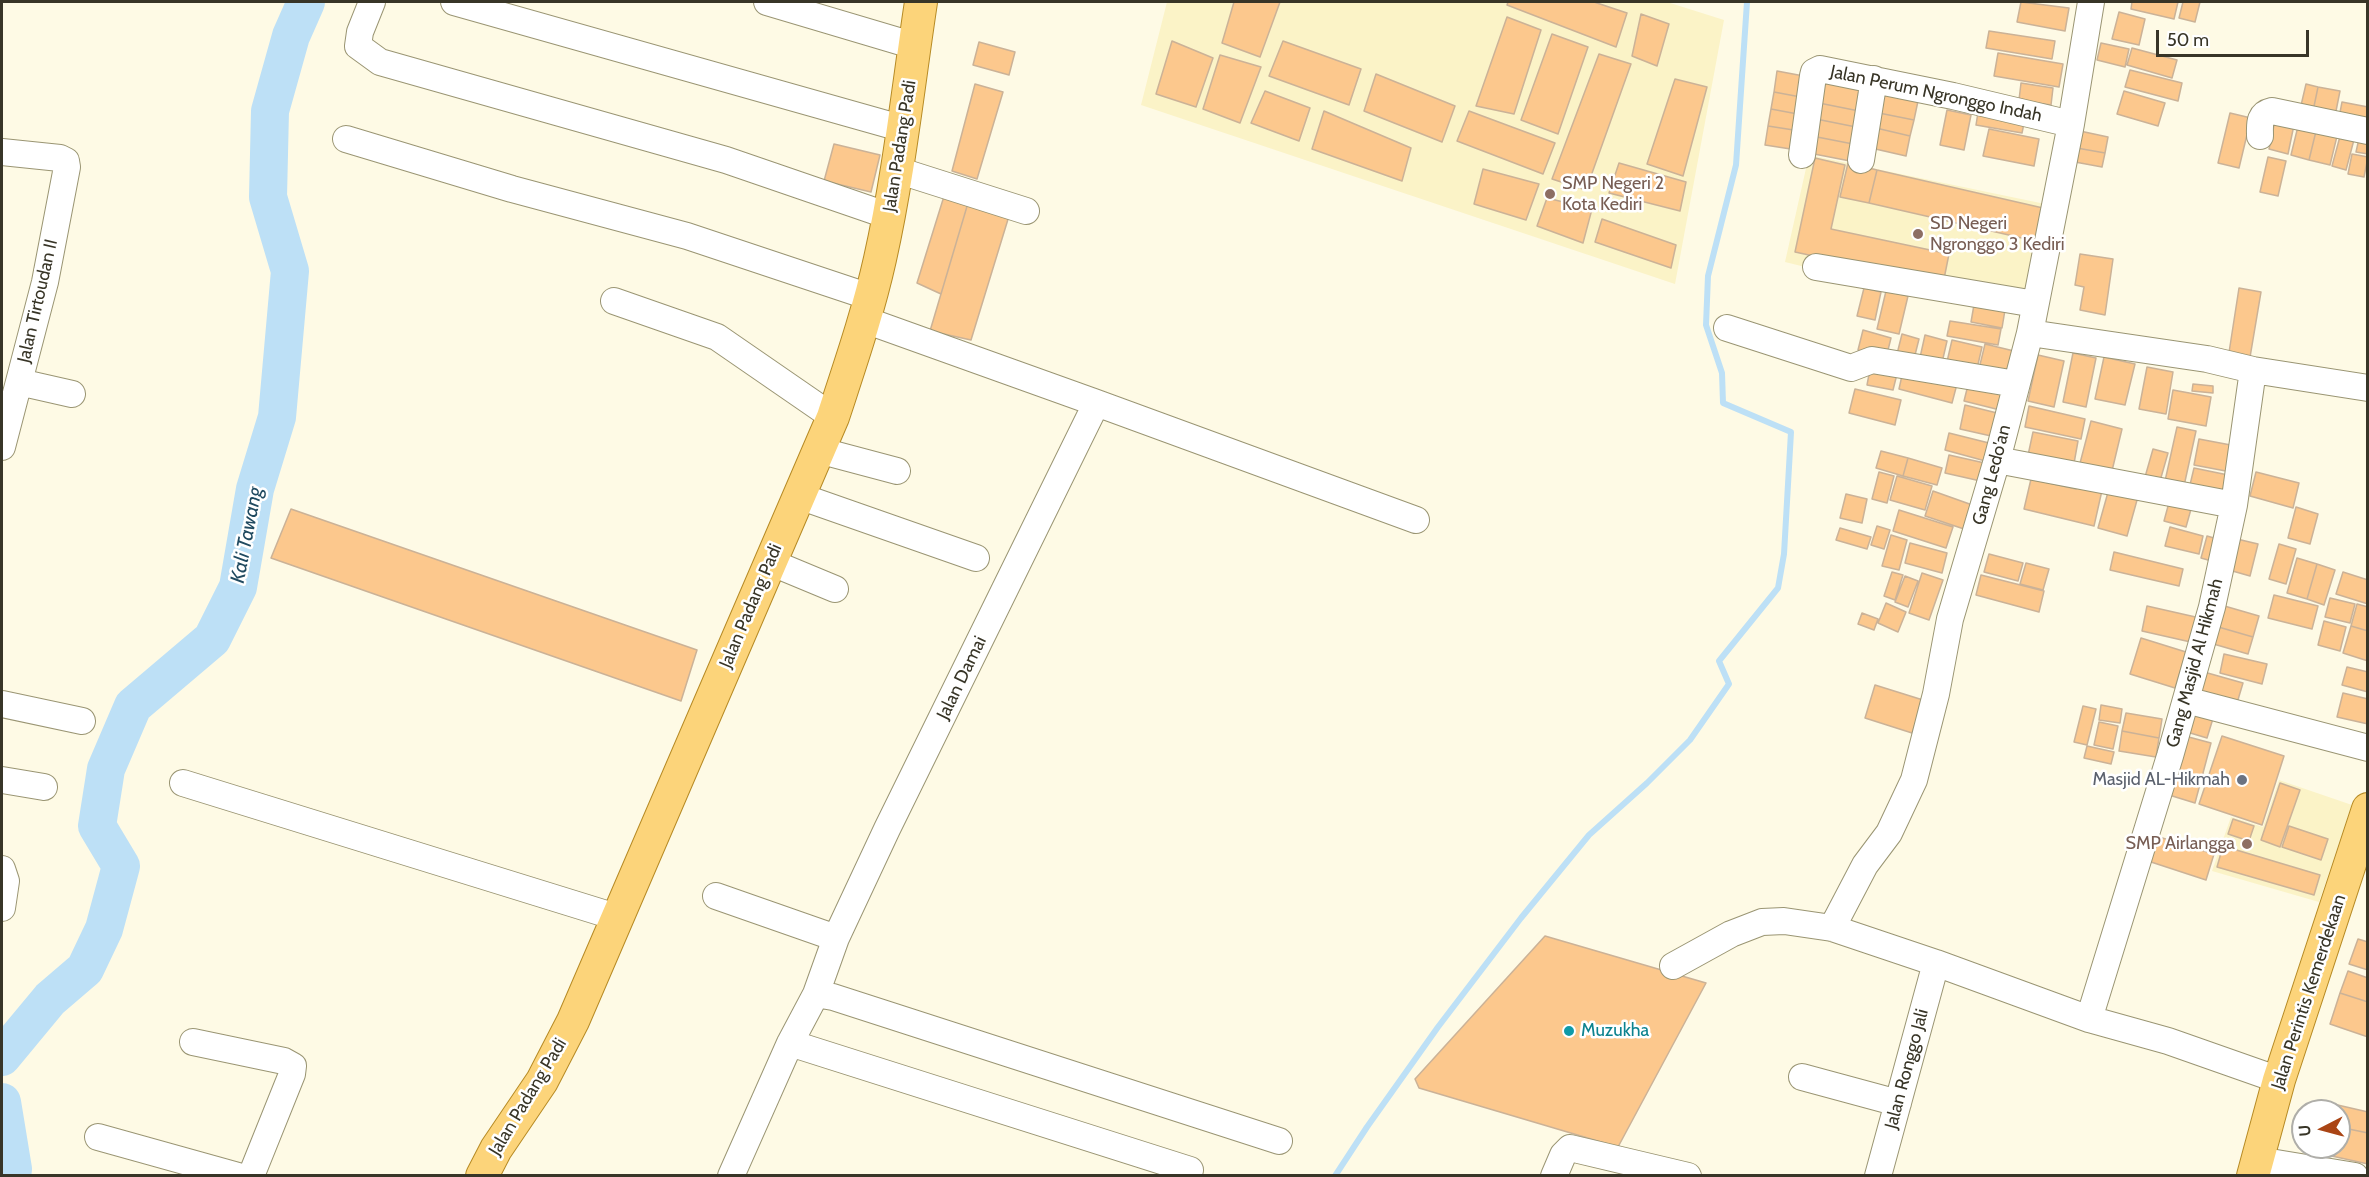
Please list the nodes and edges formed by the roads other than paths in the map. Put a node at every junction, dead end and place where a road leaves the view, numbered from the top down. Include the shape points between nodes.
1 (372, 2) edge
2 (454, 2) edge
3 (767, 2) edge
4 (921, 2) edge
5 (2091, 2) edge
6 (915, 46) junction
7 (1874, 79) junction
8 (2071, 124) junction
9 (904, 129) junction
10 (2367, 131) edge
11 (2260, 136) dead end
12 (346, 138) dead end
13 (2, 152) edge
14 (1802, 155) dead end
15 (1861, 160) dead end
16 (897, 170) junction
17 (1026, 211) dead end
18 (888, 216) junction
19 (1816, 267) dead end
20 (614, 301) dead end
21 (2035, 304) junction
22 (867, 309) junction
23 (1727, 328) dead end
24 (2030, 333) junction
25 (2253, 370) junction
26 (19, 382) junction
27 (2016, 384) junction
28 (2367, 388) edge
29 (72, 394) dead end
30 (1091, 401) junction
31 (833, 417) junction
32 (3, 436) edge
33 (818, 450) junction
34 (1997, 460) junction
35 (897, 471) dead end
36 (799, 496) junction
37 (2234, 505) junction
38 (1416, 520) dead end
39 (976, 558) dead end
40 (770, 562) junction
41 (835, 589) dead end
42 (2186, 700) junction
43 (2, 704) edge
44 (82, 721) dead end
45 (2367, 747) edge
46 (2, 780) edge
47 (183, 783) dead end
48 (44, 787) dead end
49 (2367, 809) edge
50 (2, 869) edge
51 (716, 896) dead end
52 (2, 908) edge
53 (616, 917) junction
54 (1832, 928) junction
55 (836, 938) junction
56 (1936, 963) junction
57 (1673, 966) dead end
58 (816, 994) junction
59 (2089, 1019) junction
60 (193, 1042) dead end
61 (790, 1043) junction
62 (1802, 1077) dead end
63 (2279, 1080) junction
64 (1898, 1103) junction
65 (98, 1137) dead end
66 (1279, 1141) dead end
67 (2255, 1168) edge
68 (1190, 1170) dead end
69 (238, 1176) edge
70 (251, 1176) edge
71 (482, 1176) edge
72 (731, 1176) edge
73 (1554, 1176) edge
74 (1688, 1176) edge
75 (1878, 1176) edge
76 (2355, 1176) edge

1 - 18 street via 358,46 380,62 726,160
2 - 9 street
3 - 6 street
4 - 6 main road, Jalan Padang Padi
5 - 8 street, Gang Ledo'an
6 - 9 main road, Jalan Padang Padi
7 - 8 street, Jalan Perum Ngronggo Indah
7 - 14 street, Jalan Perum Ngronggo Indah via 1826,69 1814,72
7 - 15 street
8 - 21 street, Gang Ledo'an
9 - 16 main road, Jalan Padang Padi
10 - 11 street via 2272,111 2260,119
12 - 22 street via 512,189 687,236
13 - 26 street, Jalan Tirtoudan II via 66,161 45,282
16 - 17 street
16 - 18 main road, Jalan Padang Padi
18 - 22 main road, Jalan Padang Padi
19 - 21 street
20 - 31 street via 717,337
21 - 24 street, Gang Ledo'an
22 - 30 street
22 - 31 main road, Jalan Padang Padi
23 - 27 street via 1851,368 1872,360
24 - 25 street via 2207,359
24 - 27 street, Gang Ledo'an
25 - 28 street
25 - 37 street, Gang Masjid Al Hikmah
26 - 29 street
26 - 32 street, Jalan Tirtoudan II
27 - 34 street, Gang Ledo'an
30 - 38 street
30 - 55 street, Jalan Damai via 1091,417
31 - 33 main road, Jalan Padang Padi
33 - 35 street
33 - 36 main road, Jalan Padang Padi
34 - 37 street
34 - 54 street, Gang Ledo'an via 1950,619 1914,780 1889,833 1865,866
36 - 39 street
36 - 40 main road, Jalan Padang Padi
37 - 42 street, Gang Masjid Al Hikmah via 2212,607
40 - 41 street
40 - 53 main road, Jalan Padang Padi
42 - 45 street
42 - 59 street, Gang Masjid Al Hikmah
43 - 44 street
46 - 48 street
47 - 53 street
49 - 63 main road, Jalan Perintis Kemerdekaan
50 - 52 street via 6,881
51 - 55 street
53 - 71 main road, Jalan Padang Padi via 560,1048
54 - 56 street
54 - 57 street via 1762,922
55 - 58 street, Jalan Damai
56 - 59 street
56 - 64 street, Jalan Ronggo Jali
58 - 61 street, Jalan Damai
58 - 66 street
59 - 63 street via 2168,1041
60 - 70 street via 292,1066
61 - 68 street
61 - 72 street, Jalan Damai
62 - 64 street
63 - 67 main road, Jalan Perintis Kemerdekaan
64 - 75 street, Jalan Ronggo Jali
65 - 69 street
67 - 76 street
73 - 74 street via 1570,1148

